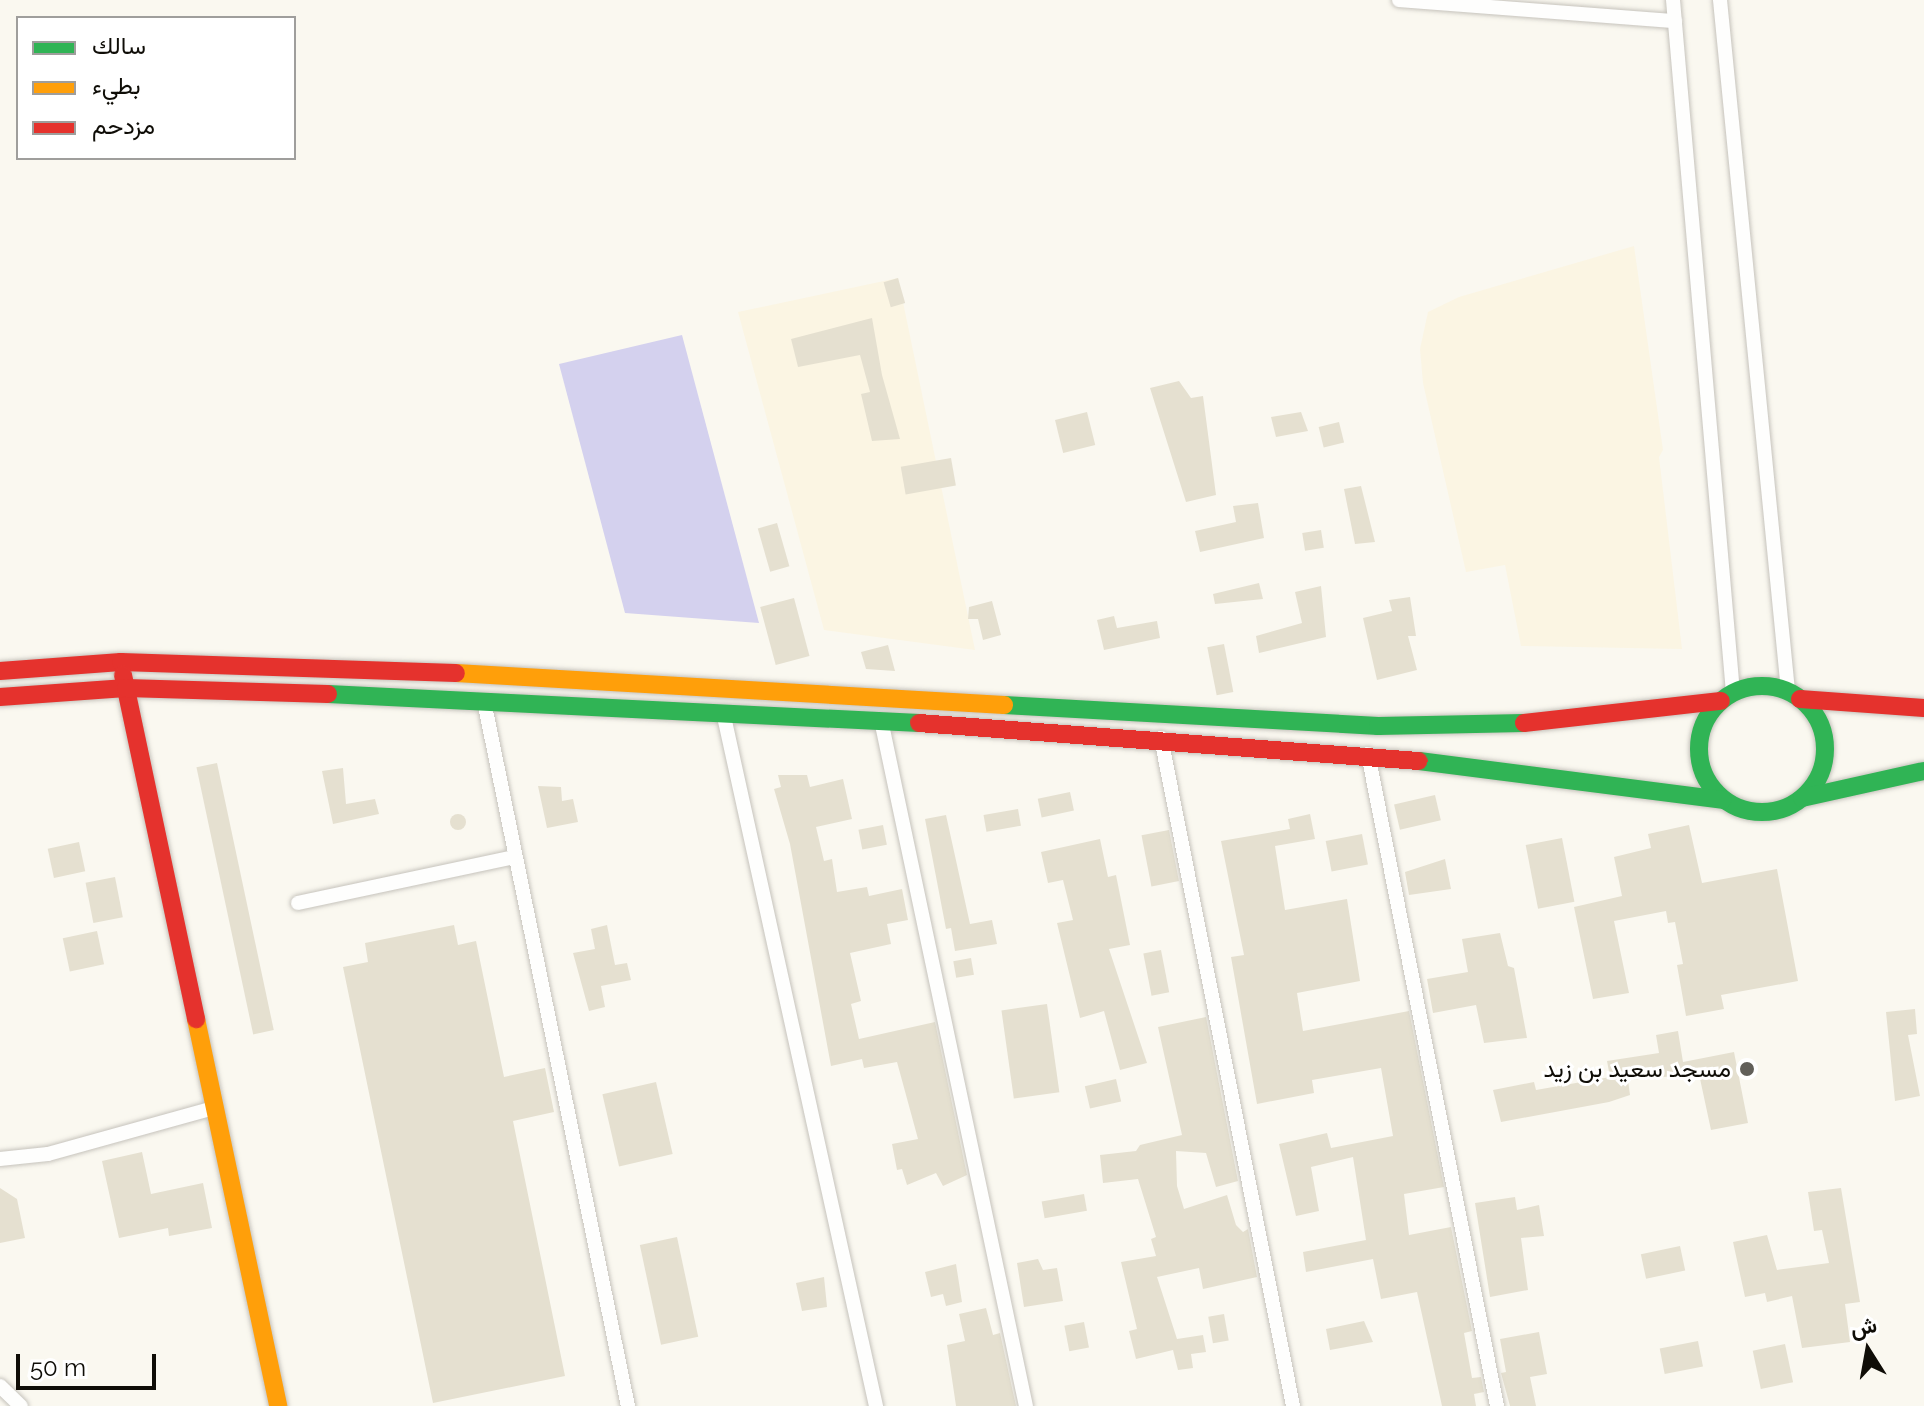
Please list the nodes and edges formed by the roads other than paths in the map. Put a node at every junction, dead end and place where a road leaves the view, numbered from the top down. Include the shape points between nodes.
1 (1399, 0) edge
2 (1673, 0) edge
3 (1720, 0) edge
4 (1675, 21) junction
5 (121, 662) junction
6 (0, 671) edge
7 (126, 688) junction
8 (1794, 695) junction
9 (0, 697) edge
10 (1727, 697) junction
11 (484, 701) junction
12 (1924, 708) edge
13 (723, 712) junction
14 (881, 720) junction
15 (1161, 738) junction
16 (1368, 754) junction
17 (1924, 771) edge
18 (1802, 798) junction
19 (1723, 800) junction
20 (515, 857) junction
21 (298, 903) dead end
22 (214, 1108) junction
23 (0, 1159) edge
24 (0, 1386) edge
25 (21, 1406) edge
26 (278, 1406) edge
27 (628, 1406) edge
28 (876, 1406) edge
29 (1026, 1406) edge
30 (1293, 1406) edge
31 (1497, 1406) edge

1 - 4 street
2 - 4 street
3 - 8 street
4 - 10 street
5 - 6 main road
5 - 7 main road
5 - 10 main road via 294,664 1378,726 1584,719
7 - 9 main road
7 - 11 main road
7 - 22 main road
8 - 10 main road via 1760,686
8 - 12 main road
8 - 18 main road via 1818,720 1825,748 1820,775
10 - 19 main road via 1704,723 1698,751 1705,778
11 - 13 main road
11 - 20 street
13 - 14 main road
13 - 28 street
14 - 15 main road
14 - 29 street
15 - 16 main road
15 - 30 street
16 - 19 main road
16 - 31 street
17 - 18 main road
18 - 19 main road via 1763,813
20 - 21 street
20 - 27 street
22 - 23 street via 48,1154
22 - 26 main road
24 - 25 street

